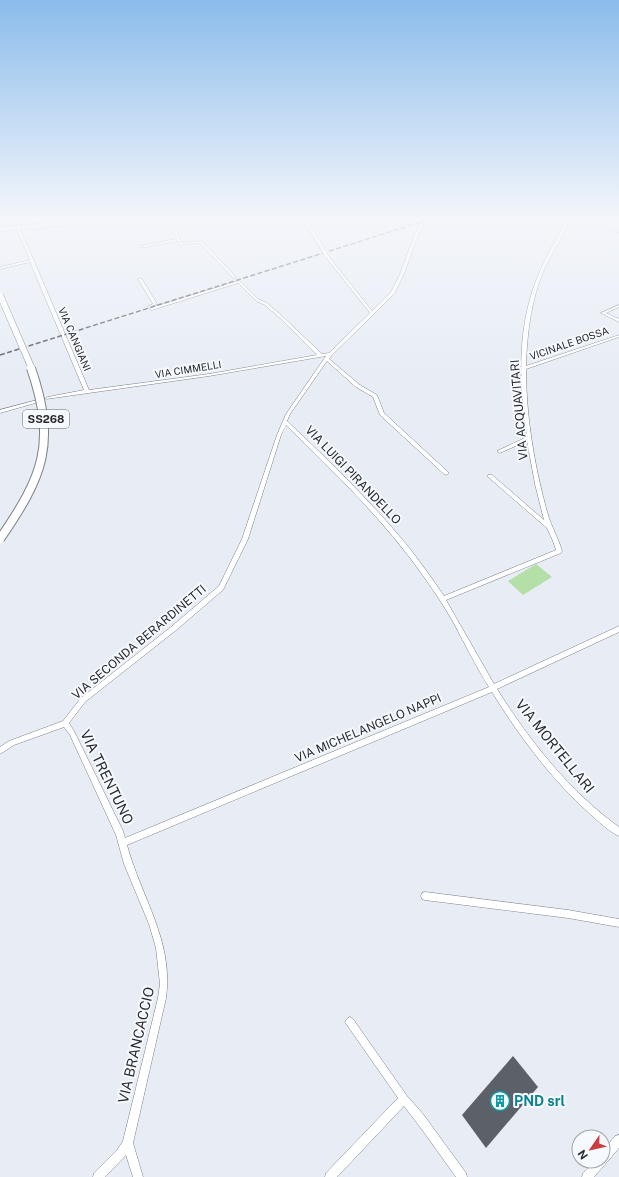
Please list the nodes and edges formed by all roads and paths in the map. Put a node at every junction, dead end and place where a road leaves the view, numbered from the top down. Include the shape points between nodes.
1 (38, 273) edge
2 (230, 273) edge
3 (341, 273) edge
4 (402, 273) edge
5 (541, 273) edge
6 (234, 277) dead end
7 (140, 279) dead end
8 (0, 295) edge
9 (619, 306) edge
10 (372, 313) junction
11 (619, 321) edge
12 (619, 336) edge
13 (320, 355) junction
14 (328, 357) junction
15 (525, 368) junction
16 (87, 391) junction
17 (48, 398) dead end
18 (37, 401) dead end
19 (0, 412) edge
20 (285, 422) junction
21 (529, 438) junction
22 (500, 451) dead end
23 (446, 473) dead end
24 (490, 476) dead end
25 (550, 527) junction
26 (0, 539) edge
27 (443, 599) junction
28 (619, 629) edge
29 (493, 688) junction
30 (65, 723) junction
31 (0, 750) edge
32 (619, 832) edge
33 (123, 843) junction
34 (425, 896) dead end
35 (619, 923) edge
36 (350, 1022) dead end
37 (404, 1099) junction
38 (619, 1140) edge
39 (128, 1142) junction
40 (611, 1149) edge
41 (594, 1169) edge
42 (98, 1177) edge
43 (138, 1177) edge
44 (330, 1177) edge
45 (462, 1177) edge
46 (587, 1177) edge

1 - 16 street, VIA CANGIANI
2 - 6 street
3 - 10 street
4 - 10 street, VIA SECONDA BERARDINETTI via 393,293
5 - 15 street, VIA ACQUAVITARI via 531,301 525,335
7 - 13 street via 155,304 150,306 152,309 239,282 257,300 282,317
8 - 26 highway, SS268, bridge via 37,382 44,406 46,428 43,460 35,483
9 - 11 street, VICINALE BOSSA via 603,313
10 - 14 street, VIA SECONDA BERARDINETTI
12 - 15 street, VICINALE BOSSA
13 - 14 street, VIA CIMMELLI
13 - 16 street, VIA CIMMELLI via 209,375
14 - 20 street, VIA SECONDA BERARDINETTI
14 - 23 street via 358,386 375,396 382,414
15 - 21 street, VIA ACQUAVITARI
16 - 17 street, VIA CIMMELLI
18 - 19 street
20 - 27 street, VIA LUIGI PIRANDELLO via 389,527
20 - 30 street, VIA SECONDA BERARDINETTI via 278,435 245,540 221,588 83,700
21 - 22 street
21 - 25 street, VIA ACQUAVITARI via 542,504
24 - 25 street
25 - 27 street, VIA ACQUAVITARI via 559,548 555,554
27 - 29 street, VIA LUIGI PIRANDELLO
28 - 29 street, VIA MICHELANGELO NAPPI
29 - 32 street, VIA MORTELLARI via 550,765 586,805
29 - 33 street, VIA MICHELANGELO NAPPI
30 - 31 street
30 - 33 street, VIA TRENTUNO
33 - 39 street, VIA BRANCACCIO via 128,864 153,924 160,948 164,984
34 - 35 street
36 - 37 street
37 - 44 street
37 - 45 street
38 - 40 street
39 - 42 street, VIA BRANCACCIO via 121,1154
39 - 43 street
41 - 46 street

